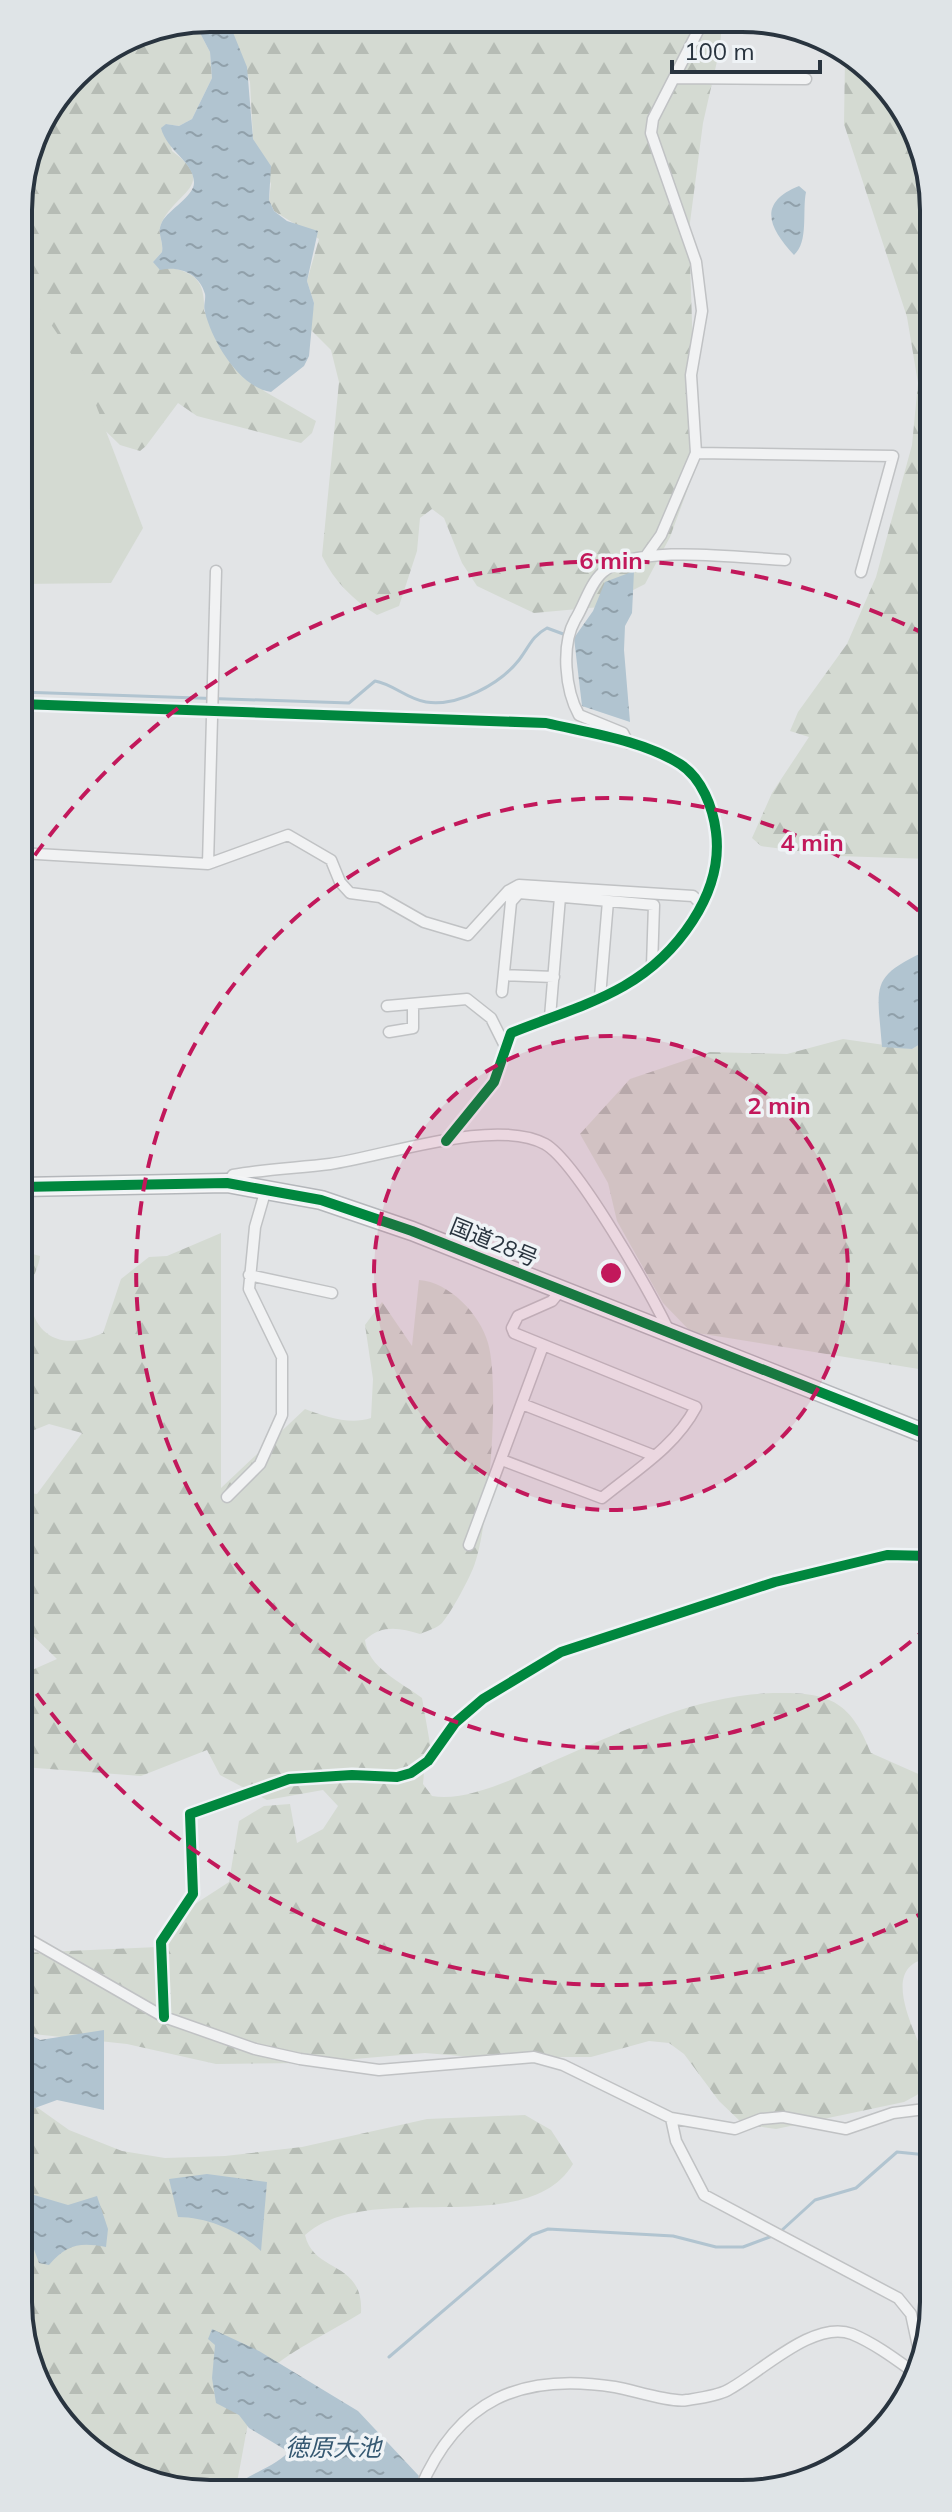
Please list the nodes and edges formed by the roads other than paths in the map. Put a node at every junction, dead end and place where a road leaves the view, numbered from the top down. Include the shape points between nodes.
1 (698, 32) edge
2 (675, 78) junction
3 (806, 79) dead end
4 (696, 453) junction
5 (646, 556) junction
6 (785, 560) dead end
7 (216, 571) dead end
8 (861, 572) dead end
9 (32, 704) edge
10 (211, 707) junction
11 (628, 743) junction
12 (32, 854) edge
13 (208, 864) junction
14 (560, 897) junction
15 (608, 901) junction
16 (702, 905) junction
17 (652, 966) junction
18 (504, 975) junction
19 (554, 977) junction
20 (502, 992) dead end
21 (600, 997) junction
22 (413, 1004) junction
23 (387, 1006) dead end
24 (550, 1017) junction
25 (389, 1032) dead end
26 (506, 1048) junction
27 (446, 1141) junction
28 (227, 1183) junction
29 (32, 1187) edge
30 (266, 1189) junction
31 (249, 1275) junction
32 (561, 1290) junction
33 (332, 1293) dead end
34 (669, 1331) junction
35 (543, 1346) junction
36 (522, 1404) junction
37 (920, 1432) edge
38 (655, 1456) junction
39 (502, 1460) junction
40 (227, 1497) dead end
41 (469, 1545) dead end
42 (920, 1556) edge
43 (32, 1941) edge
44 (164, 2017) junction
45 (920, 2110) edge
46 (671, 2118) junction
47 (916, 2337) edge
48 (907, 2368) edge
49 (424, 2480) edge

1 - 2 street
2 - 3 street
2 - 4 street via 651,133 696,262 702,311 691,375
4 - 5 street via 661,535
4 - 8 street via 893,456
5 - 6 street
5 - 11 street via 599,575 567,636 570,688 579,715 623,733
7 - 10 street
9 - 10 street
10 - 11 street via 546,723
10 - 13 street
11 - 16 street via 684,766 711,806 717,841 714,872
12 - 13 street
13 - 16 street via 288,835 331,860 350,893 380,897 424,922 468,935 519,885 693,896
14 - 15 street
14 - 18 street via 519,893 511,902
14 - 19 street
15 - 17 street via 654,905
15 - 21 street
16 - 17 street
17 - 21 street
18 - 19 street
18 - 20 street
19 - 24 street
21 - 24 street
22 - 23 street
22 - 25 street via 413,1028
22 - 26 street via 467,999 491,1018
24 - 26 street via 511,1033
26 - 27 street via 494,1082
27 - 28 street via 331,1164 233,1175
27 - 34 street via 508,1133 547,1145 585,1187
28 - 29 highway, 国道28号
28 - 30 highway, 国道28号
30 - 31 street
30 - 32 highway, 国道28号 via 375,1217
31 - 33 street
31 - 40 street via 249,1289 282,1357 282,1415 260,1464
32 - 34 highway, 国道28号
32 - 35 street via 552,1301 518,1316 512,1328
34 - 37 highway, 国道28号
35 - 36 street
35 - 38 street via 696,1407 683,1431
36 - 38 street
36 - 39 street
38 - 39 street via 602,1498
39 - 41 street
42 - 44 street via 887,1555 775,1582 561,1652 483,1699 411,1773 289,1779 190,1814 193,1894 161,1942
43 - 44 street
44 - 46 street via 255,2049 358,2068 407,2070 488,2059 547,2059
45 - 46 street via 846,2129 783,2117 735,2129
46 - 47 street via 676,2141 704,2195 898,2298 911,2314
48 - 49 street via 849,2333 830,2332 812,2336 725,2391 683,2401 602,2385 516,2389 481,2406 451,2434 435,2453

